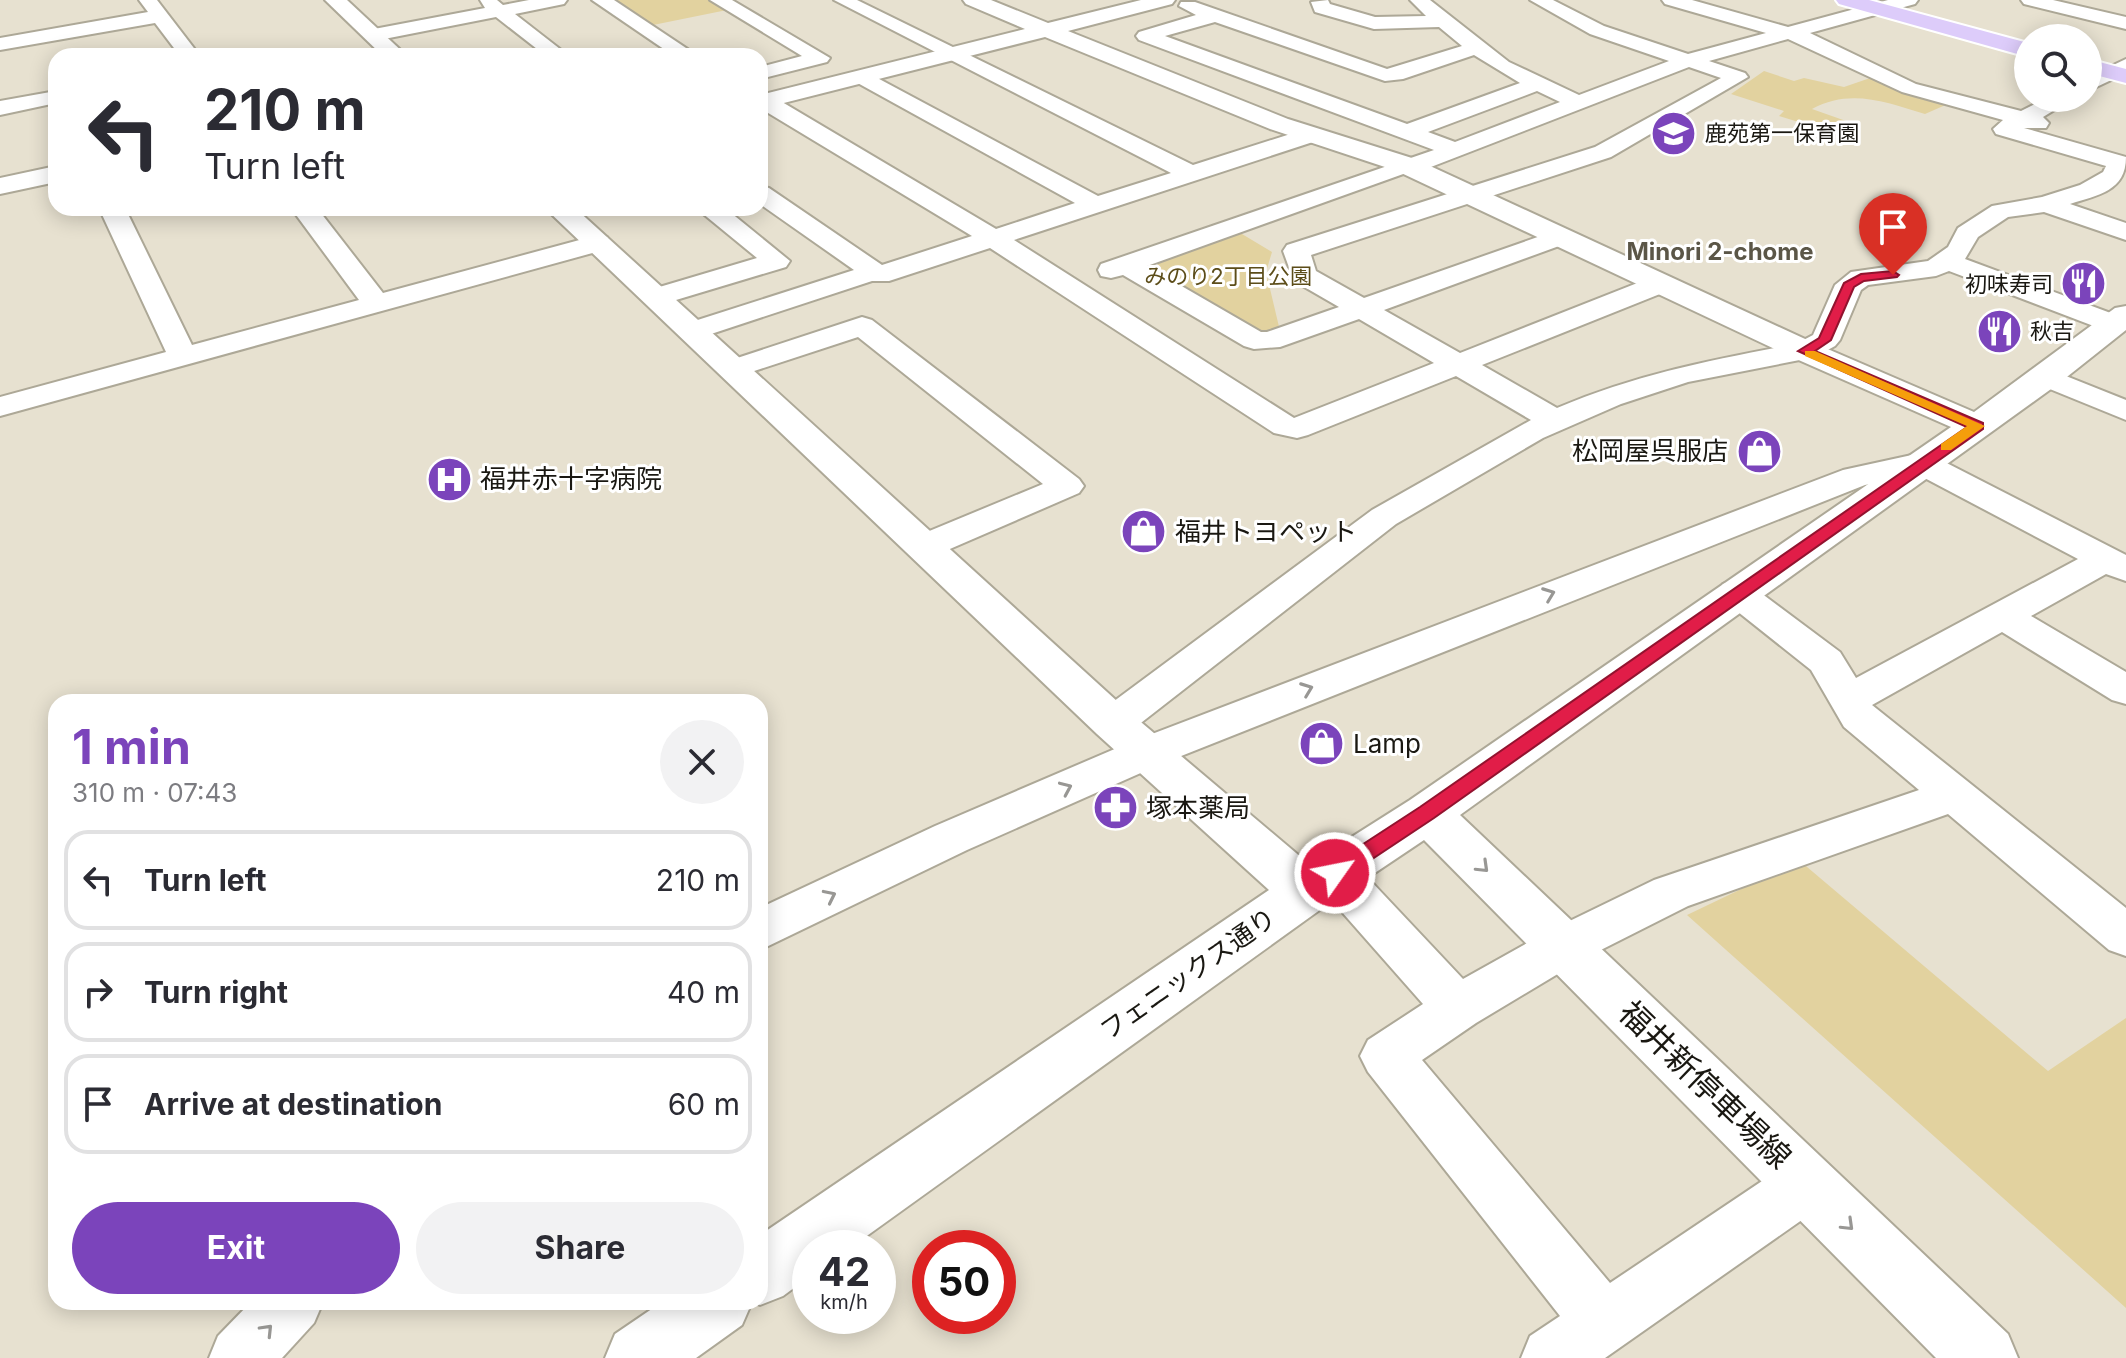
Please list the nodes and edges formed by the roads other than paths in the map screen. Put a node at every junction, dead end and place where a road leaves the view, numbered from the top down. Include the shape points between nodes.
1 (335, 0) edge
2 (558, 0) edge
3 (601, 0) edge
4 (719, 0) edge
5 (843, 0) edge
6 (973, 0) edge
7 (1165, 0) edge
8 (1172, 0) edge
9 (1419, 0) edge
10 (1539, 0) edge
11 (1671, 0) edge
12 (1846, 0) edge
13 (1909, 0) edge
14 (2030, 0) edge
15 (1320, 2) edge
16 (492, 6) edge
17 (154, 8) edge
18 (1881, 10) junction
19 (1214, 16) junction
20 (1444, 21) junction
21 (2126, 23) edge
22 (1045, 31) junction
23 (1792, 33) junction
24 (374, 35) junction
25 (0, 44) edge
26 (2014, 46) edge
27 (184, 48) edge
28 (388, 48) edge
29 (548, 48) edge
30 (676, 48) edge
31 (1476, 48) junction
32 (950, 55) junction
33 (1687, 61) junction
34 (768, 71) edge
35 (2121, 71) edge
36 (861, 77) junction
37 (2102, 79) edge
38 (1537, 84) junction
39 (48, 99) edge
40 (768, 100) edge
41 (1577, 102) junction
42 (768, 106) edge
43 (0, 108) edge
44 (2036, 112) edge
45 (2023, 119) junction
46 (1407, 132) junction
47 (1311, 135) junction
48 (2126, 146) edge
49 (1455, 150) junction
50 (1408, 166) junction
51 (1192, 174) junction
52 (48, 176) edge
53 (0, 186) edge
54 (1472, 195) junction
55 (768, 199) edge
56 (2046, 204) junction
57 (1096, 205) junction
58 (116, 216) edge
59 (310, 216) edge
60 (568, 216) edge
61 (719, 216) edge
62 (2126, 232) edge
63 (1561, 237) junction
64 (993, 238) junction
65 (598, 243) junction
66 (1946, 261) junction
67 (1126, 265) junction
68 (874, 272) junction
69 (1660, 284) junction
70 (1065, 285) junction
71 (656, 297) junction
72 (377, 304) junction
73 (1361, 308) junction
74 (2120, 320) edge
75 (692, 331) junction
76 (1805, 351) junction
77 (183, 357) junction
78 (1458, 363) junction
79 (733, 369) junction
80 (2046, 377) junction
81 (0, 407) edge
82 (2126, 411) edge
83 (1556, 421) junction
84 (1977, 426) junction
85 (1921, 463) junction
86 (923, 547) junction
87 (2115, 556) edge
88 (1736, 592) junction
89 (2003, 616) junction
90 (2126, 690) edge
91 (1849, 700) junction
92 (1129, 738) junction
93 (1955, 795) junction
94 (1427, 813) junction
95 (1320, 882) junction
96 (2121, 923) edge
97 (768, 926) edge
98 (1564, 946) junction
99 (1458, 1008) junction
100 (1806, 1184) junction
101 (768, 1267) edge
102 (285, 1310) edge
103 (708, 1310) edge
104 (1603, 1322) junction
105 (240, 1358) edge
106 (639, 1358) edge
107 (1552, 1358) edge
108 (1984, 1358) edge

1 - 24 street
2 - 16 street
3 - 30 street
4 - 34 street via 820,58
5 - 32 street
6 - 22 street
7 - 22 street
8 - 19 street
9 - 20 street
10 - 33 street via 1597,30
11 - 23 street
12 - 18 main road
13 - 18 street
14 - 21 street
15 - 20 street via 1337,14 1374,23
16 - 24 street
16 - 29 street
17 - 25 street
17 - 27 street
18 - 23 street
18 - 26 main road
19 - 31 street via 1385,75
19 - 46 street via 1146,36
20 - 31 street
22 - 32 street
22 - 47 street
23 - 33 street
23 - 45 street via 1909,88
24 - 28 street
31 - 38 street
32 - 36 street
32 - 51 street
33 - 41 street
33 - 54 street via 1738,77 1603,152
35 - 37 street
36 - 40 street
36 - 57 street
38 - 41 street
38 - 46 street
39 - 43 street
41 - 49 street
42 - 64 street
44 - 45 street
45 - 48 street
45 - 56 street via 2004,129 2120,163 2112,177
46 - 49 street
47 - 50 street
47 - 51 street
49 - 50 street
50 - 54 street
50 - 67 street
51 - 57 street
52 - 53 street
54 - 63 street
54 - 73 street via 1296,251 1304,275
55 - 68 street
56 - 62 street
56 - 66 street via 2001,211 1967,233 1959,251
57 - 64 street
58 - 77 street
59 - 72 street
60 - 65 street
61 - 71 street via 777,261
63 - 69 street
63 - 73 street
64 - 68 street via 879,275
64 - 70 street
65 - 71 street
65 - 72 street
66 - 74 street
66 - 76 street via 1924,272 1861,278 1849,285 1825,340
67 - 70 street
67 - 73 street via 1254,340 1270,341
68 - 75 street
69 - 76 street
69 - 78 street
70 - 78 street via 1285,426 1297,428
71 - 75 street
72 - 77 street
73 - 78 street
74 - 80 street, フェニックス通り
75 - 79 street
76 - 83 street via 1682,374
76 - 84 street
77 - 81 street
78 - 83 street
79 - 86 street
79 - 86 street via 862,326 1067,486
80 - 82 street
80 - 84 street, フェニックス通り
83 - 92 street via 1384,517
84 - 85 street, フェニックス通り
85 - 87 street
85 - 88 street, フェニックス通り
92 -> 85 street via 1855,477
86 - 92 street
87 - 89 street
88 - 91 street via 1826,661
88 - 94 street, フェニックス通り
89 - 90 street
89 - 91 street
91 - 93 street via 1859,717
92 - 95 street
97 -> 92 street via 951,838
93 - 96 street
93 - 98 street via 1671,893
94 - 95 street, フェニックス通り
94 -> 98 street, 福井新停車場線
95 - 99 street
95 - 101 street, フェニックス通り
98 - 99 street
98 - 100 street, 福井新停車場線
99 - 104 street via 1386,1056
100 - 104 street
100 -> 108 street, 福井新停車場線
105 -> 102 street
103 - 106 street
104 - 107 street

